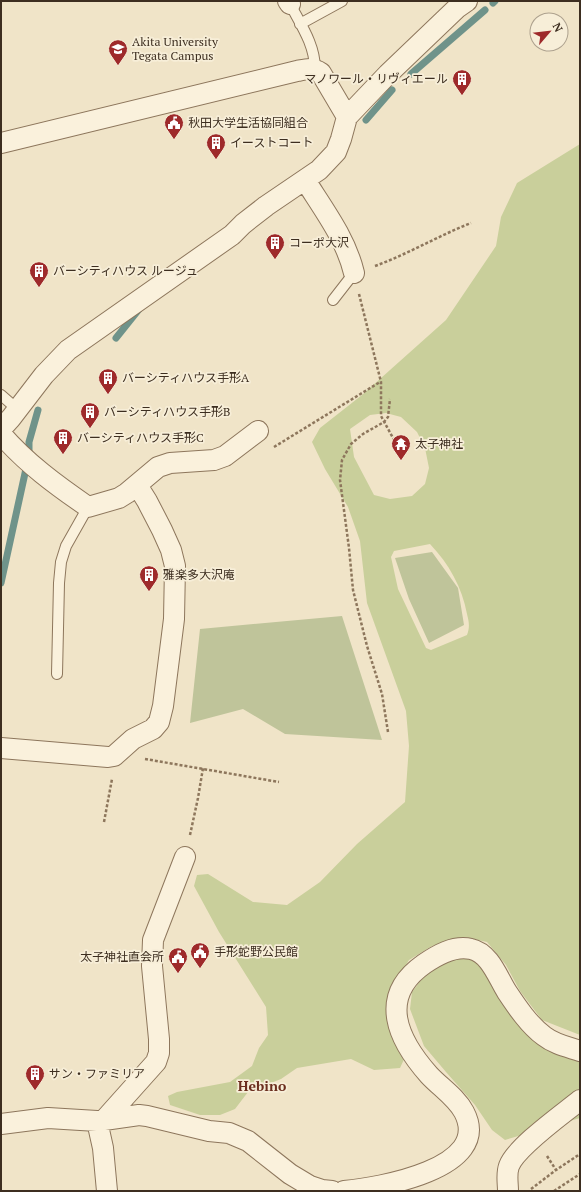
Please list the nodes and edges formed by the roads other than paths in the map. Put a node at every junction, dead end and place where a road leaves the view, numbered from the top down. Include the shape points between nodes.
1 (342, 1) edge
2 (466, 1) edge
3 (289, 2) edge
4 (300, 24) junction
5 (315, 69) junction
6 (347, 117) junction
7 (1, 143) edge
8 (305, 180) junction
9 (354, 274) joint
10 (333, 300) dead end
11 (1, 395) edge
12 (18, 409) junction
13 (1, 429) edge
14 (258, 431) dead end
15 (1, 434) edge
16 (137, 485) junction
17 (88, 507) junction
18 (56, 674) dead end
19 (1, 748) edge
20 (184, 857) road end
21 (580, 1050) edge
22 (580, 1100) edge
23 (101, 1120) junction
24 (1, 1124) edge
25 (107, 1191) edge
26 (332, 1191) edge
27 (344, 1191) edge
28 (508, 1191) edge

1 - 4 lane
2 - 6 street via 388,74
3 - 4 lane
4 - 5 lane via 315,57
5 - 6 street via 321,73
5 - 7 street via 297,71
6 - 8 street via 336,152
8 - 9 street via 344,242
8 - 12 street via 254,215 232,235 68,350 44,375
9 - 10 lane
11 - 12 lane
12 - 13 street
14 - 16 street via 225,456 214,460 170,463 158,467
15 - 17 street via 36,469
16 - 17 street via 119,498
16 - 19 street via 162,530 175,566 174,619 159,722 153,729 133,739 114,756 108,757
17 - 18 lane via 66,546 61,562
20 - 23 street via 153,940 152,966 159,1053 156,1062
21 - 27 street via 561,1045 544,1036 519,1009 487,959 479,952 459,948 438,956 414,971 403,984 396,1000 395,1013 400,1031 418,1062 464,1112 468,1136 453,1158 438,1168 418,1176
22 - 28 street via 535,1136 516,1155 509,1166
23 - 24 street via 48,1118
23 - 25 street
23 - 26 street via 147,1116 209,1131 229,1133 248,1141 290,1174 310,1186

